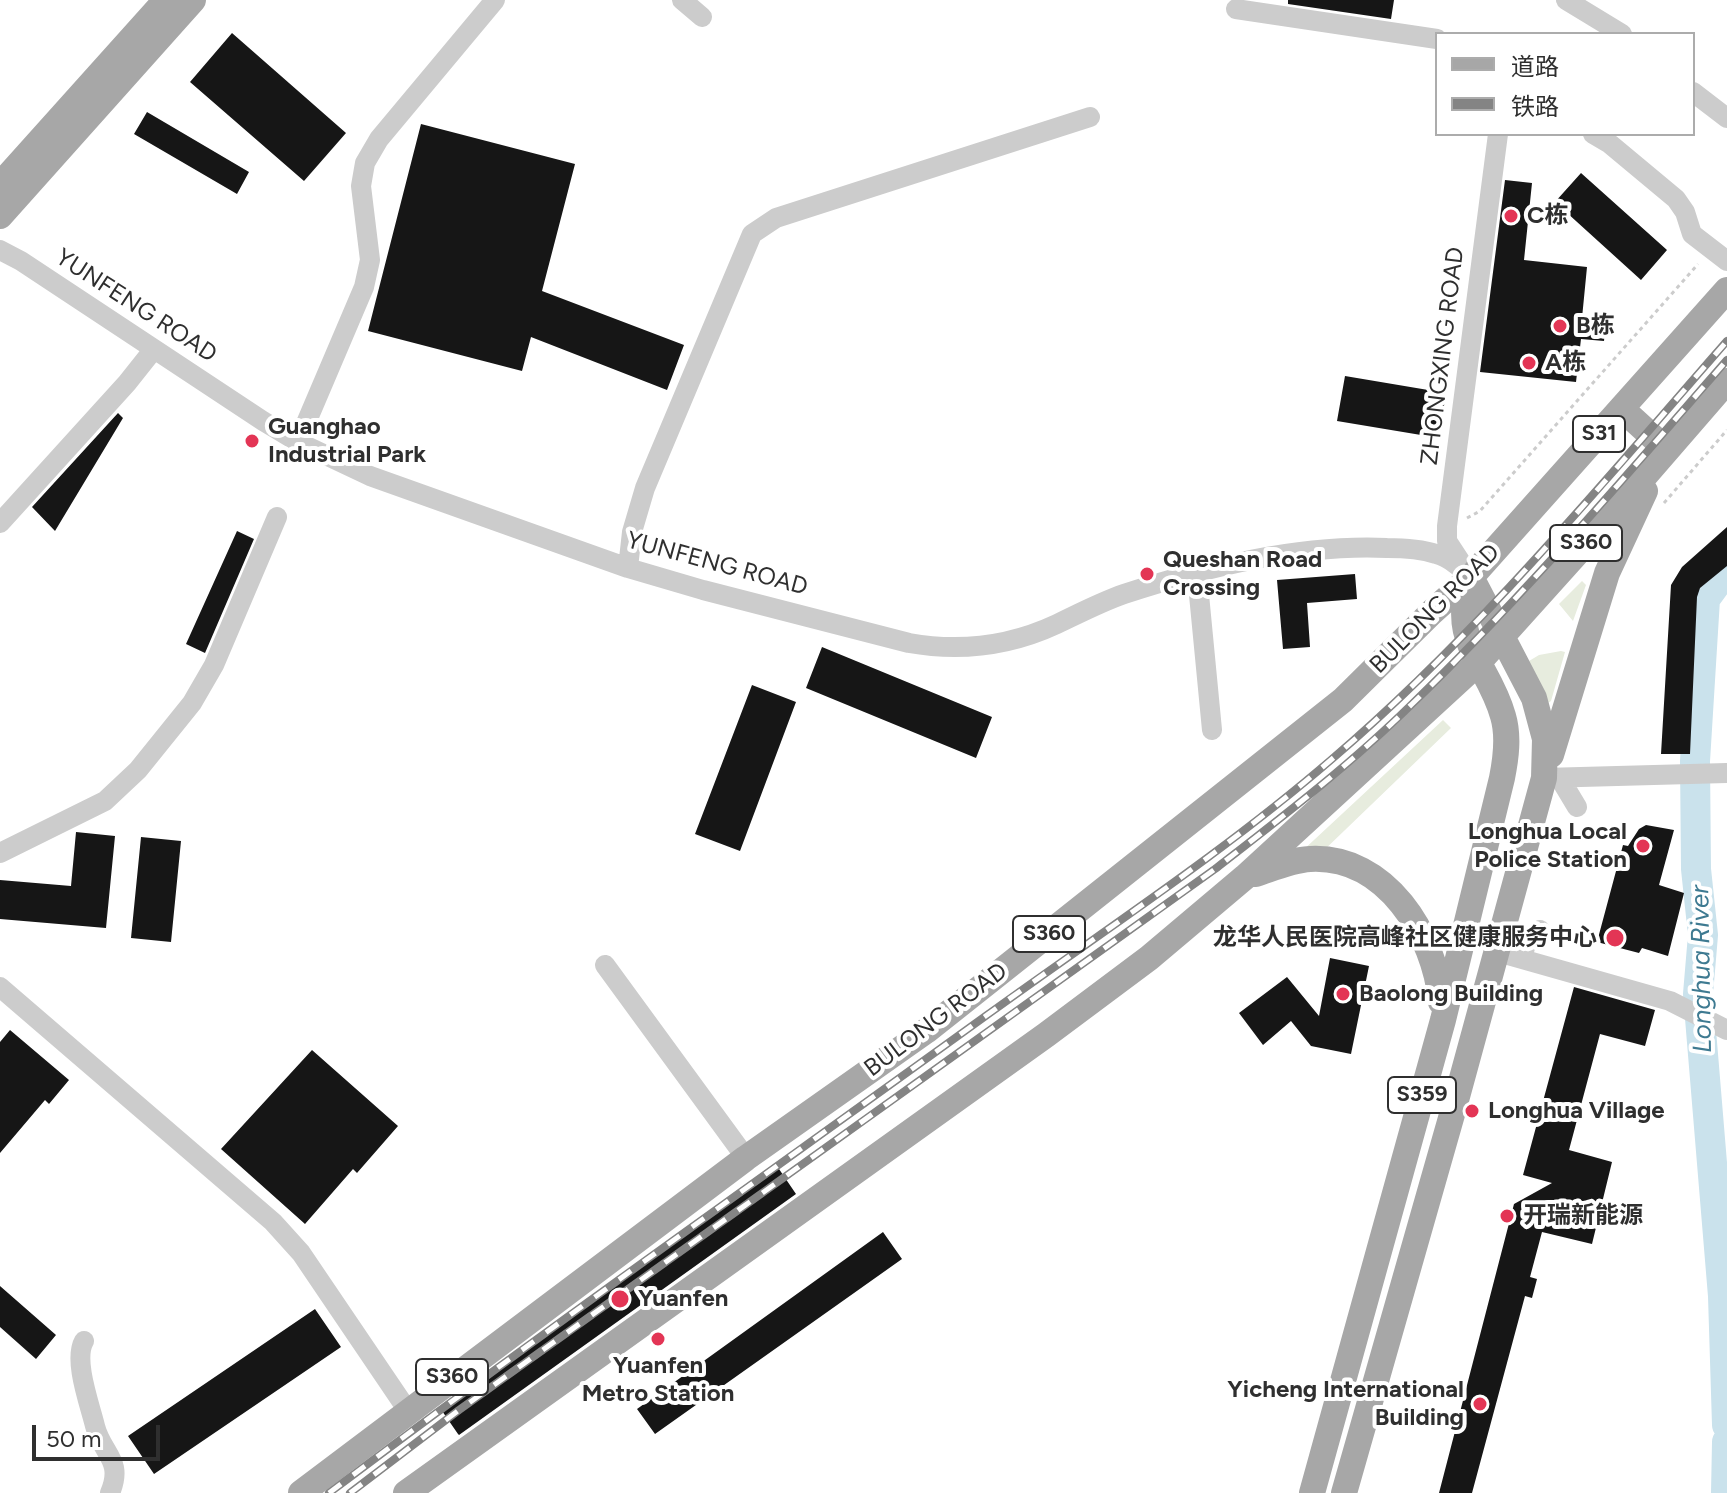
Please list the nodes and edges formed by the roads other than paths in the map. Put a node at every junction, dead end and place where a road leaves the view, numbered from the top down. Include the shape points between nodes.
1 (166, 0) edge
2 (193, 0) edge
3 (495, 0) edge
4 (682, 0) edge
5 (1566, 0) edge
6 (1236, 9) dead end
7 (702, 17) dead end
8 (1619, 32) edge
9 (1435, 39) edge
10 (132, 53) junction
11 (1695, 94) edge
12 (1090, 117) dead end
13 (1727, 118) edge
14 (1498, 136) edge
15 (1596, 136) edge
16 (0, 185) edge
17 (0, 216) edge
18 (0, 250) edge
19 (1727, 261) edge
20 (1727, 290) edge
21 (154, 349) junction
22 (1725, 386) edge
23 (1622, 409) junction
24 (298, 442) junction
25 (1667, 450) junction
26 (277, 517) dead end
27 (0, 523) edge
28 (628, 568) junction
29 (1197, 574) junction
30 (1471, 577) junction
31 (1503, 635) junction
32 (1477, 664) junction
33 (1212, 730) dead end
34 (1719, 773) edge
35 (1554, 778) junction
36 (1577, 807) dead end
37 (0, 853) edge
38 (1245, 877) junction
39 (1540, 930) dead end
40 (1510, 955) junction
41 (605, 965) dead end
42 (0, 987) edge
43 (1443, 1020) junction
44 (1725, 1029) edge
45 (746, 1158) junction
46 (84, 1341) dead end
47 (408, 1411) junction
48 (110, 1493) edge
49 (301, 1493) edge
50 (406, 1493) edge
51 (1312, 1493) edge
52 (1344, 1493) edge

1 - 10 main road
2 - 10 main road
3 - 24 street via 379,139 365,163 361,186 370,260 364,287
4 - 7 street
5 - 8 street
6 - 9 street
10 - 16 main road
10 - 17 main road
11 - 13 street
12 - 28 street via 776,218 752,234 645,488
14 - 30 street, ZHONGXING ROAD via 1446,534
15 - 19 street via 1676,199 1692,234
18 - 21 street, YUNFENG ROAD
20 - 23 main road, BULONG ROAD / S31
21 - 24 street, YUNFENG ROAD
21 - 27 street
22 - 25 main road
23 - 25 main road
23 - 30 main road, BULONG ROAD / S31
24 - 28 street, YUNFENG ROAD via 370,476
25 - 31 main road, S360
25 - 35 main road via 1607,573 1587,631
26 - 37 street via 214,665 192,703 138,770 105,801
28 - 29 street, YUNFENG ROAD via 935,648 1022,638 1123,594
29 - 30 street, YUNFENG ROAD via 1337,546 1435,553
29 - 33 street
30 - 31 main road, S359
30 - 32 main road, S359 via 1464,615
30 - 45 main road, BULONG ROAD / S360 via 1343,700 1241,783 926,1031
31 - 32 main road, S360
31 - 35 main road, S359 via 1531,689
32 - 38 main road, S360
32 - 43 main road, S359 via 1503,715 1505,764
34 - 35 street
35 - 36 street
35 - 40 main road, S359
38 - 43 main road via 1312,859 1356,868 1382,885 1426,941
38 - 50 main road, S360 via 1046,1035
39 - 40 street
40 - 44 street via 1670,1001
40 - 52 main road, S359
41 - 45 street
42 - 47 street via 273,1222 301,1253
43 - 51 main road, S359
45 - 47 main road, BULONG ROAD / S360
46 - 48 street via 80,1361 88,1399 97,1435 115,1468
47 - 49 main road, BULONG ROAD / S360

